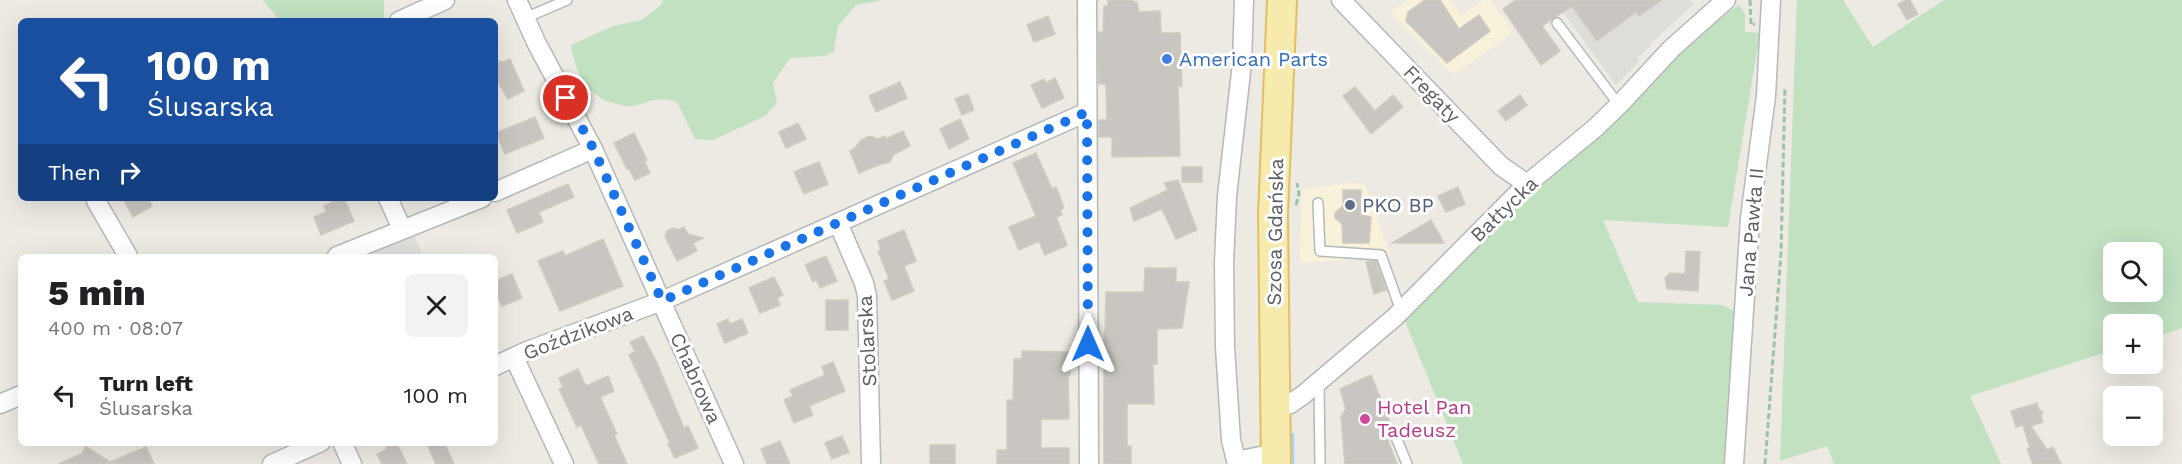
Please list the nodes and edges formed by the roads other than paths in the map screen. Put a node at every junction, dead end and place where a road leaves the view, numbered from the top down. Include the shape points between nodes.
1 (445, 0) edge
2 (516, 0) edge
3 (567, 0) edge
4 (1087, 0) edge
5 (1244, 0) edge
6 (1282, 0) edge
7 (1341, 0) edge
8 (1726, 0) edge
9 (1771, 0) edge
10 (406, 18) edge
11 (525, 18) junction
12 (1557, 23) dead end
13 (1619, 105) junction
14 (1087, 112) junction
15 (593, 148) junction
16 (1527, 184) junction
17 (498, 191) edge
18 (96, 201) dead end
19 (389, 201) edge
20 (474, 201) edge
21 (1318, 203) dead end
22 (838, 223) junction
23 (402, 229) junction
24 (127, 254) edge
25 (342, 254) edge
26 (662, 301) junction
27 (1401, 311) junction
28 (514, 357) junction
29 (498, 365) edge
30 (1319, 383) junction
31 (18, 396) edge
32 (0, 404) edge
33 (1275, 409) junction
34 (1393, 430) dead end
35 (312, 446) edge
36 (344, 446) edge
37 (1275, 458) edge
38 (272, 464) edge
39 (352, 464) edge
40 (564, 464) edge
41 (734, 464) edge
42 (871, 464) edge
43 (1089, 464) edge
44 (1237, 464) edge
45 (1320, 464) edge
46 (1407, 464) edge
47 (1734, 464) edge

1 - 10 street
2 - 11 street, Chabrowa
3 - 11 lane
4 - 14 street
5 - 44 street via 1224,263 1231,440
6 - 33 main road, Szosa Gdańska via 1274,215
7 - 16 street, Fregaty via 1501,166
8 - 13 street, Bałtycka via 1671,48
9 - 47 street, Jana Pawła II via 1766,103 1750,218
11 - 15 street, Chabrowa
12 - 13 lane
13 - 16 street, Bałtycka
14 - 22 street, Goździkowa
14 - 43 street
15 - 17 street
15 - 26 street, Chabrowa
16 - 27 street, Bałtycka
18 - 24 street
19 - 23 street
20 - 23 street
21 - 27 lane via 1320,251 1381,255
22 - 26 street, Goździkowa
22 - 42 street, Stolarska via 867,296
23 - 25 street
26 - 28 street, Goździkowa
26 - 41 street, Chabrowa
27 - 30 street, Bałtycka
28 - 29 street, Goździkowa
28 - 40 street
30 - 33 street, Bałtycka via 1298,400
30 - 45 lane
31 - 32 street
33 - 37 main road, Szosa Gdańska
34 - 46 lane
35 - 38 street
36 - 39 street
37 - 44 street via 1246,459

